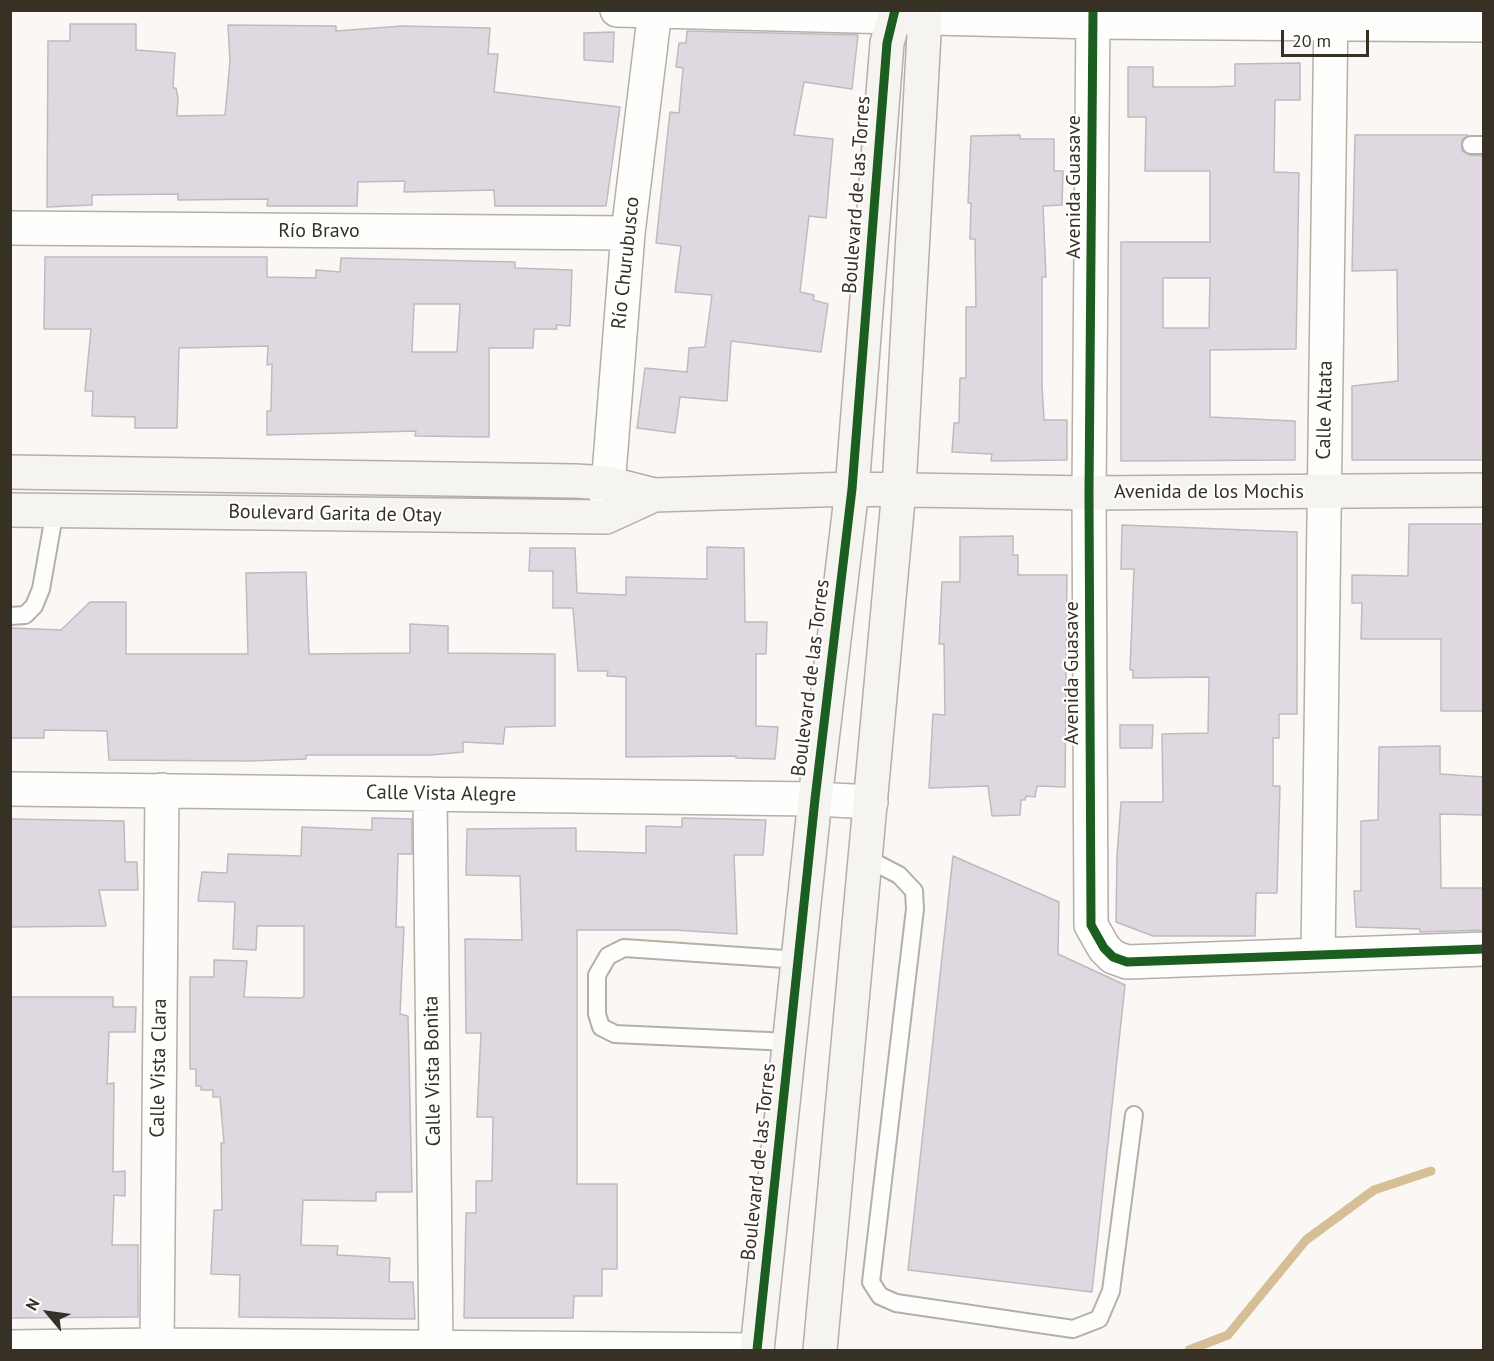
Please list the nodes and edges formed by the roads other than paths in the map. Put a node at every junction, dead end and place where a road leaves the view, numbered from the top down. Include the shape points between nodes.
1 (617, 10) edge
2 (655, 11) edge
3 (905, 14) edge
4 (1093, 16) edge
5 (1331, 17) edge
6 (1484, 25) edge
7 (10, 228) edge
8 (628, 233) junction
9 (10, 472) edge
10 (607, 483) junction
11 (852, 489) junction
12 (899, 489) junction
13 (1484, 490) edge
14 (1324, 491) junction
15 (1089, 493) junction
16 (654, 495) junction
17 (10, 510) edge
18 (55, 510) junction
19 (606, 517) junction
20 (10, 616) edge
21 (10, 789) edge
22 (162, 790) junction
23 (430, 794) junction
24 (815, 799) junction
25 (871, 802) junction
26 (866, 858) junction
27 (1484, 949) edge
28 (1318, 954) junction
29 (799, 960) junction
30 (790, 1042) junction
31 (1134, 1115) dead end
32 (157, 1345) junction
33 (10, 1347) edge
34 (436, 1349) junction
35 (757, 1350) edge
36 (765, 1350) edge
37 (820, 1350) edge

1 - 2 street
2 - 3 street
2 - 8 street, Río Churubusco
3 - 4 street
3 - 11 street, Boulevard de las Torres via 886,43
3 - 12 street
4 - 5 street
4 - 15 street, Avenida Guasave
5 - 6 street
5 - 14 street, Calle Altata
7 - 8 street, Río Bravo
8 - 10 street, Río Churubusco
9 - 10 street, Boulevard Garita de Otay
10 - 16 street, Boulevard Garita de Otay
10 - 19 street, Río Churubusco
11 - 12 street, Avenida de los Mochis
11 - 16 street, Boulevard Garita de Otay
11 - 24 street, Boulevard de las Torres
12 - 15 street, Avenida de los Mochis
12 - 25 street
13 - 14 street, Avenida de los Mochis
14 - 15 street, Avenida de los Mochis
14 - 28 street, Calle Altata
15 - 28 street, Avenida Guasave via 1091,925 1097,938 1113,957 1127,962
16 - 19 street, Boulevard Garita de Otay
17 - 18 street, Boulevard Garita de Otay
18 - 19 street, Boulevard Garita de Otay
18 - 20 lane via 42,589 34,606 24,615
21 - 22 street, Calle Vista Alegre
22 - 23 street, Calle Vista Alegre
22 - 32 street, Calle Vista Clara
23 - 24 street, Calle Vista Alegre
23 - 34 street, Calle Vista Bonita
24 - 25 street, Calle Vista Alegre
24 - 29 street, Boulevard de las Torres
25 - 26 street
26 - 31 lane via 899,875 914,891 915,909 871,1282 880,1296 896,1303 1073,1329 1099,1319 1111,1290
26 - 37 street
27 - 28 street, Avenida Guasave
29 - 30 street, Boulevard de las Torres
29 - 30 lane via 624,948 608,956 597,975 601,1028 615,1034
30 - 35 street, Boulevard de las Torres
32 - 33 street
32 - 34 street
34 - 35 street
35 - 36 street

